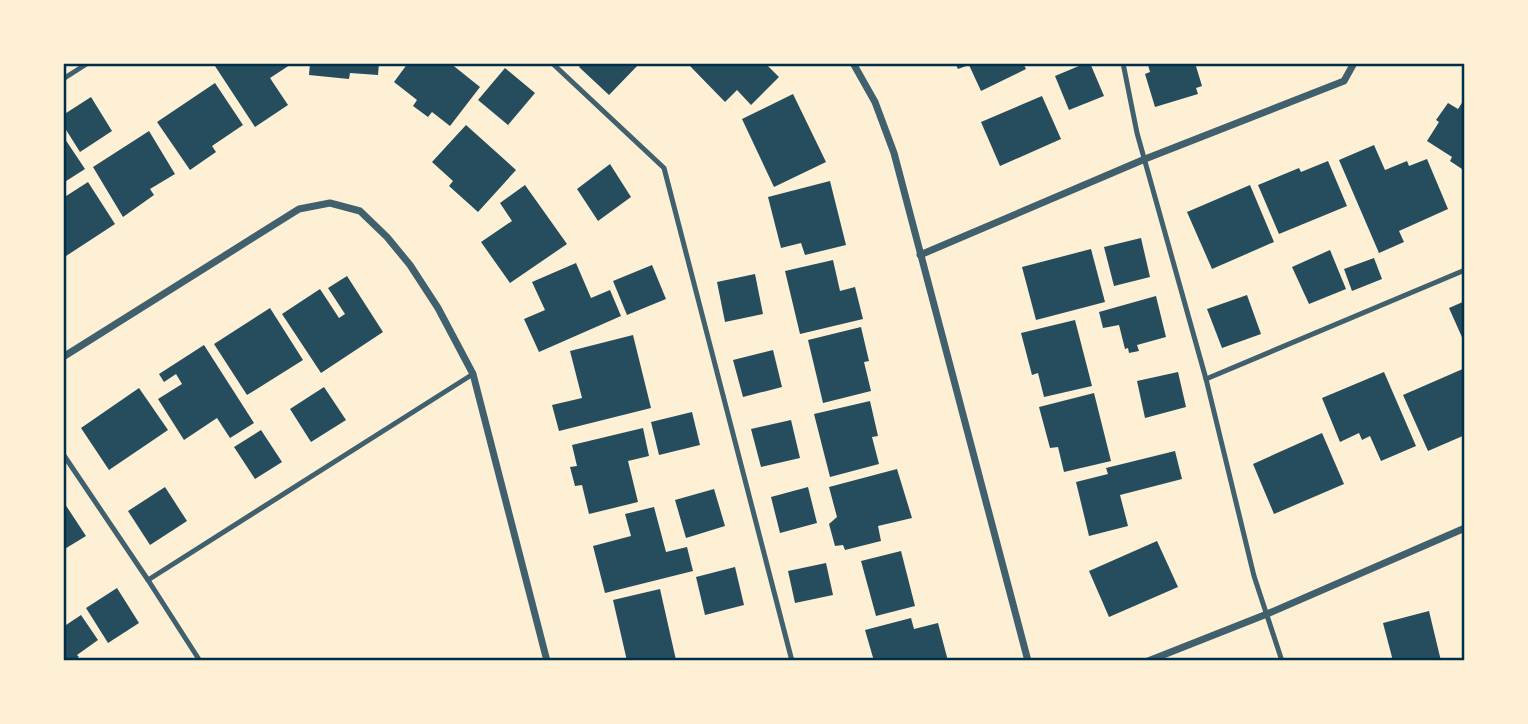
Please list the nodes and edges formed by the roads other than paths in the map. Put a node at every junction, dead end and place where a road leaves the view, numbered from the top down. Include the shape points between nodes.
1 (88, 63) edge
2 (552, 63) edge
3 (853, 63) edge
4 (1123, 63) edge
5 (1354, 63) edge
6 (63, 79) edge
7 (1145, 159) junction
8 (920, 255) junction
9 (1465, 270) edge
10 (63, 357) edge
11 (473, 374) junction
12 (1206, 379) junction
13 (63, 454) edge
14 (1465, 528) edge
15 (148, 580) junction
16 (1267, 614) junction
17 (200, 661) edge
18 (547, 661) edge
19 (792, 661) edge
20 (1028, 661) edge
21 (1149, 661) edge
22 (1282, 661) edge

1 - 6 lane
2 - 19 lane via 664,168
3 - 8 street via 875,102 894,153
4 - 7 lane
5 - 7 street via 1344,81
7 - 8 street
7 - 12 lane
8 - 20 street
9 - 12 lane
10 - 11 street via 299,209 330,204 360,211 387,237 438,308
11 - 15 lane
11 - 18 street
12 - 16 lane
13 - 15 lane
14 - 16 street
15 - 17 lane
16 - 21 street
16 - 22 lane

